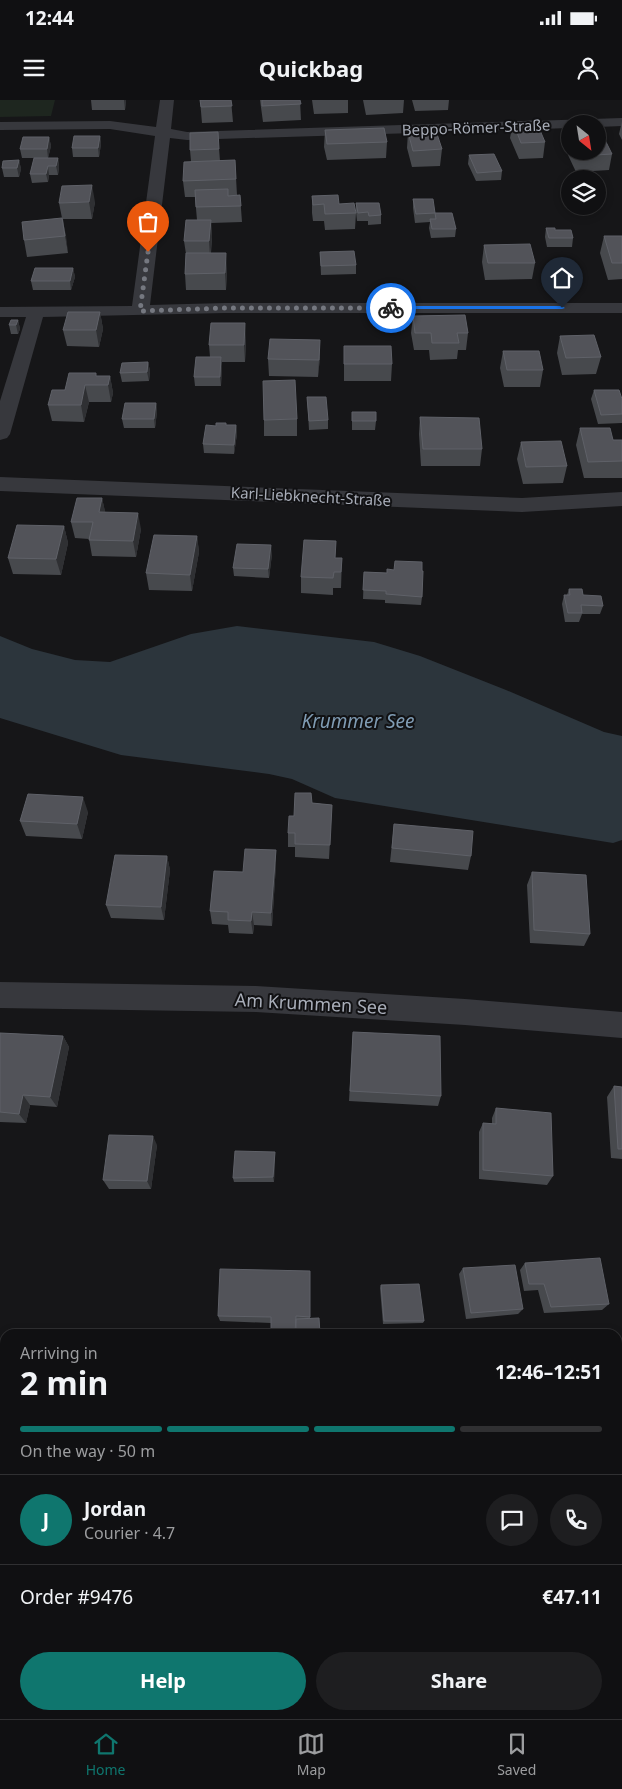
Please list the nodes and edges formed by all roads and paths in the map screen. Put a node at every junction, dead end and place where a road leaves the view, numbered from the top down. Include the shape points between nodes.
1 (166, 100) edge
2 (622, 122) edge
3 (0, 126) edge
4 (162, 132) junction
5 (622, 308) edge
6 (140, 311) junction
7 (0, 312) edge
8 (36, 312) junction
9 (0, 434) edge
10 (0, 484) edge
11 (622, 499) edge
12 (0, 995) edge
13 (622, 1025) edge

1 - 4 street
2 - 4 street, Beppo-Römer-Straße via 187,136
3 - 4 street, Beppo-Römer-Straße via 110,125
4 - 6 street
5 - 6 street
6 - 8 street
7 - 8 street
8 - 9 street
10 - 11 street, Karl-Liebknecht-Straße via 522,505
12 - 13 street, Am Krummen See via 256,999

